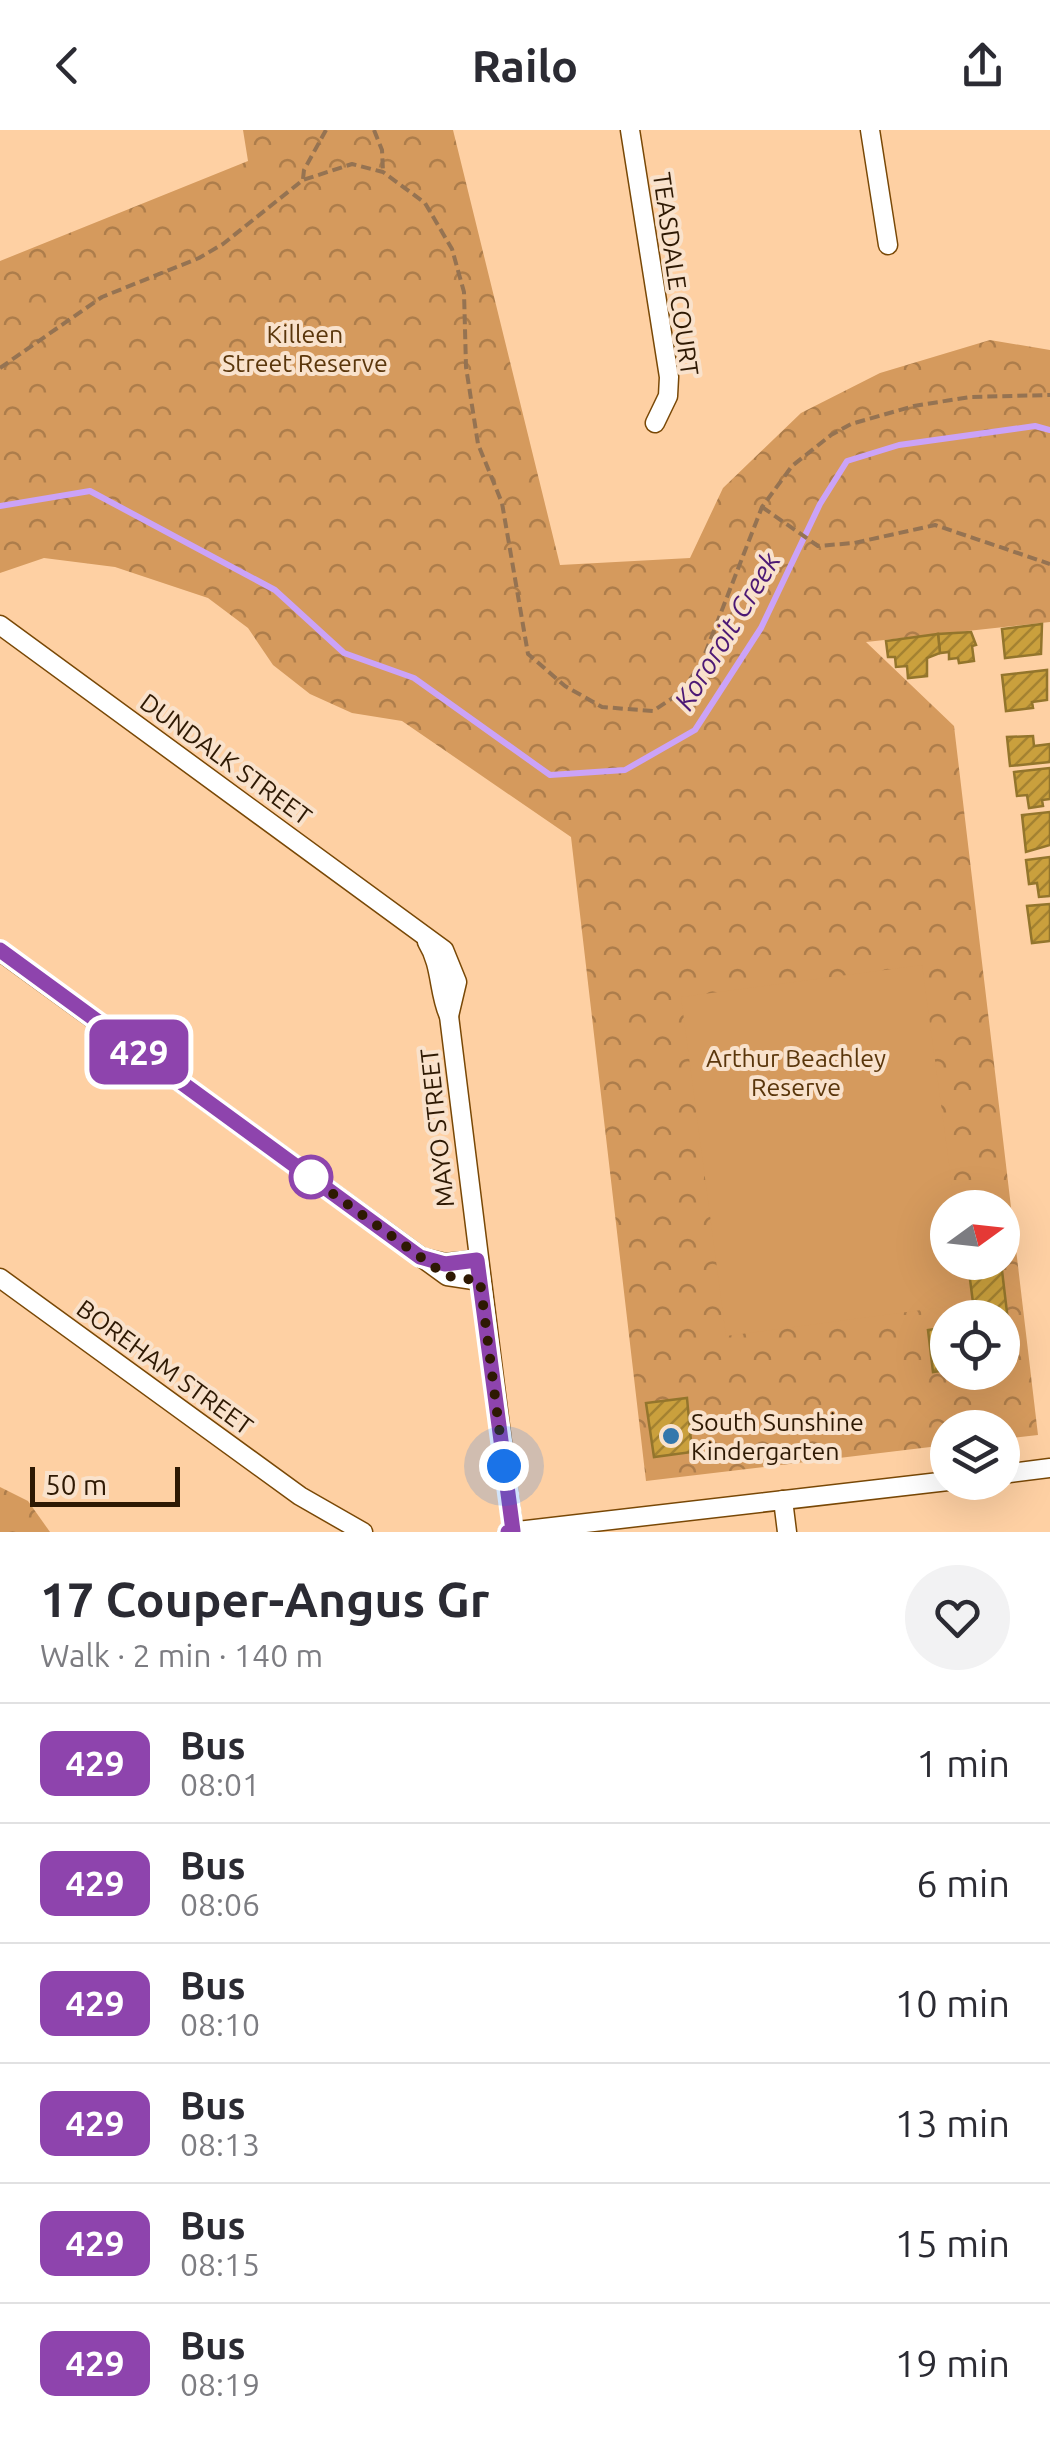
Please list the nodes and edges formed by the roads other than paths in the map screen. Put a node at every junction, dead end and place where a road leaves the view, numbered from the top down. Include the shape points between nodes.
1 (630, 130) edge
2 (870, 130) edge
3 (888, 245) dead end
4 (655, 423) dead end
5 (0, 625) edge
6 (422, 934) joint
7 (0, 950) edge
8 (420, 1257) junction
9 (477, 1260) junction
10 (0, 1278) edge
11 (480, 1281) junction
12 (1050, 1468) edge
13 (1020, 1472) edge
14 (930, 1482) edge
15 (783, 1500) junction
16 (344, 1529) edge
17 (510, 1532) edge
18 (787, 1532) edge

1 - 4 street, TEASDALE COURT via 669,377
2 - 3 street
5 - 6 street, DUNDALK STREET
6 - 9 street, MAYO STREET via 436,955 450,1016
7 - 8 street
8 - 9 street via 445,1264
8 - 11 street via 447,1276
9 - 11 street, MAYO STREET
10 - 16 street, BOREHAM STREET
11 - 17 street, MAYO STREET
12 - 13 street
14 - 15 street
15 - 17 street
15 - 18 street

